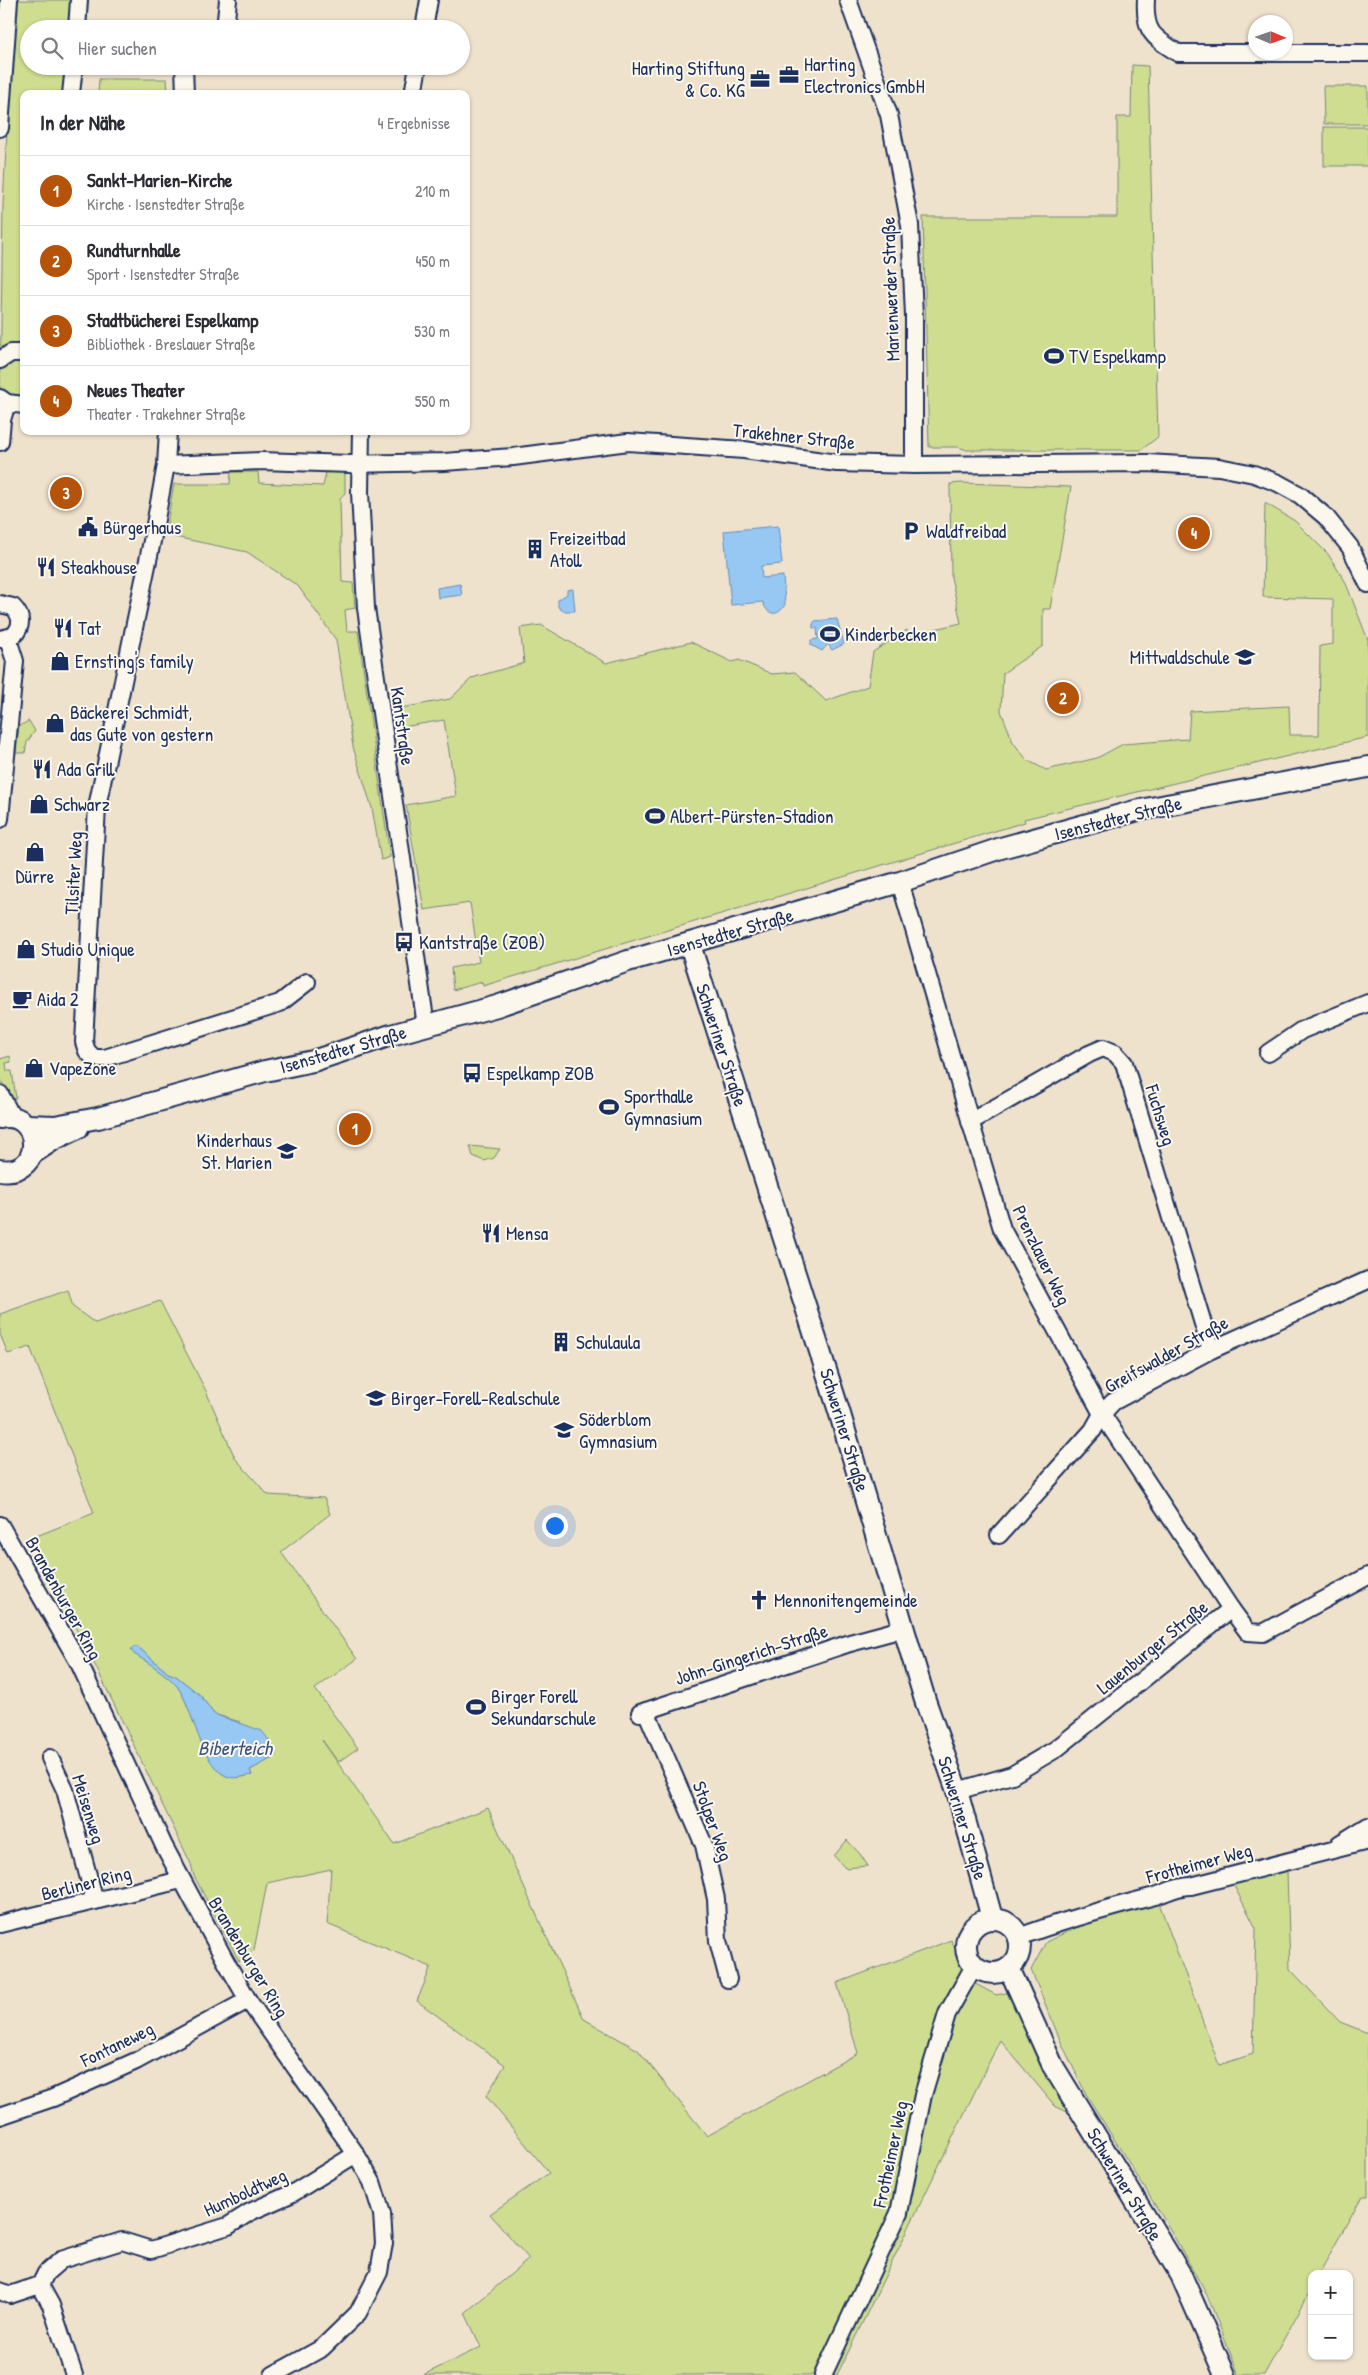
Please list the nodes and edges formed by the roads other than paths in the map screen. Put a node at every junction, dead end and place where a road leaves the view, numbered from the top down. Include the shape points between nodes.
1 (9, 0) edge
2 (79, 0) edge
3 (228, 0) edge
4 (429, 0) edge
5 (848, 0) edge
6 (1146, 0) edge
7 (78, 20) edge
8 (226, 20) edge
9 (426, 20) edge
10 (1368, 53) edge
11 (2, 57) edge
12 (73, 75) edge
13 (184, 75) edge
14 (416, 75) edge
15 (71, 90) edge
16 (185, 90) edge
17 (414, 90) edge
18 (0, 128) edge
19 (10, 402) edge
20 (168, 435) edge
21 (361, 435) edge
22 (0, 442) edge
23 (359, 463) junction
24 (166, 465) junction
25 (914, 465) junction
26 (1368, 584) edge
27 (0, 604) edge
28 (4, 639) edge
29 (1368, 768) edge
30 (0, 819) edge
31 (900, 882) junction
32 (690, 945) junction
33 (307, 982) dead end
34 (1368, 1004) edge
35 (426, 1026) junction
36 (1268, 1053) dead end
37 (0, 1094) edge
38 (98, 1118) junction
39 (13, 1120) edge
40 (970, 1122) junction
41 (32, 1154) junction
42 (0, 1170) edge
43 (1368, 1280) edge
44 (1211, 1350) junction
45 (1102, 1414) junction
46 (0, 1525) edge
47 (999, 1535) dead end
48 (1368, 1576) edge
49 (1231, 1609) junction
50 (903, 1625) junction
51 (643, 1712) joint
52 (50, 1758) dead end
53 (957, 1791) junction
54 (1368, 1826) edge
55 (1368, 1841) edge
56 (1333, 1848) junction
57 (181, 1880) junction
58 (95, 1901) junction
59 (992, 1918) junction
60 (0, 1924) edge
61 (1019, 1937) junction
62 (974, 1966) junction
63 (1009, 1968) junction
64 (728, 1979) dead end
65 (248, 2000) junction
66 (0, 2116) edge
67 (356, 2154) junction
68 (40, 2285) junction
69 (0, 2292) edge
70 (74, 2375) edge
71 (273, 2375) edge
72 (823, 2375) edge
73 (1225, 2375) edge

1 - 11 street
2 - 7 street
3 - 8 street
4 - 9 street
5 - 25 street, Marienwerder Straße via 889,115 910,225
6 - 10 street via 1148,30 1178,53
11 - 18 street
12 - 15 street
13 - 16 street
14 - 17 street
19 - 22 street via 2,420
20 - 24 street
21 - 23 street, Kantstraße
23 - 24 street, Trakehner Straße via 261,461
23 - 25 street, Trakehner Straße via 513,457 628,442 744,450 837,463
23 - 35 street, Kantstraße via 366,608
24 - 33 street, Tilsiter Weg via 97,807 86,1051 94,1058 105,1058 280,1003
25 - 26 street, Trakehner Straße via 1180,464 1254,474 1300,495 1326,517 1350,547
27 - 28 street via 13,607 20,616 20,627 13,636
28 - 30 street via 15,661
29 - 31 street, Isenstedter Straße via 1148,808 1001,848
31 - 32 street, Isenstedter Straße
31 - 40 street, Prenzlauer Weg
32 - 35 street, Isenstedter Straße
32 - 50 street, Schweriner Straße via 839,1410
34 - 36 street via 1302,1030
35 - 38 street, Isenstedter Straße
37 - 39 street
38 - 39 street, Isenstedter Straße via 55,1126
38 - 41 street, Isenstedter Straße
39 - 41 street via 33,1140
40 - 44 street, Fuchsweg via 1089,1054 1103,1048 1115,1053 1124,1063
40 - 45 street, Prenzlauer Weg via 1002,1229
41 - 42 street, Isenstedter Straße via 19,1168
43 - 44 street, Greifswalder Straße
44 - 45 street, Greifswalder Straße via 1113,1402
45 - 47 street, Greifswalder Straße via 1094,1430
45 - 49 street, Prenzlauer Weg
46 - 57 street, Brandenburger Ring via 79,1663
48 - 49 street, Lauenburger Straße via 1264,1633 1248,1632
49 - 53 street, Lauenburger Straße via 1056,1749 1012,1775
50 - 51 street, John-Gingerich-Straße via 891,1632
50 - 53 street, Schweriner Straße
51 - 64 street, Stolper Weg via 704,1845 716,1899 718,1941
52 - 58 street, Meisenweg via 65,1790
53 - 59 street, Schweriner Straße
54 - 56 street, Frotheimer Weg
55 - 56 street, Frotheimer Weg
56 - 61 street, Frotheimer Weg via 1171,1889
57 - 58 street, Berliner Ring
57 - 65 street, Brandenburger Ring
58 - 60 street, Berliner Ring
59 - 61 street via 1009,1922
59 - 62 street via 971,1929 966,1941 966,1954
61 - 63 street via 1018,1954
62 - 63 street via 985,1973
62 - 72 street, Frotheimer Weg via 947,2014 924,2094 899,2213
63 - 73 street, Schweriner Straße via 1053,2066 1180,2275
65 - 66 street, Fontaneweg via 136,2061 53,2098
65 - 67 street, Brandenburger Ring
67 - 68 street, Humboldtweg via 293,2193 250,2212 228,2226 151,2250 122,2241 96,2249 61,2260 46,2273
67 - 71 street, Brandenburger Ring via 372,2182 382,2214 384,2244 380,2272 358,2313 344,2327 322,2348
68 - 69 street via 10,2295
68 - 70 street via 51,2305

